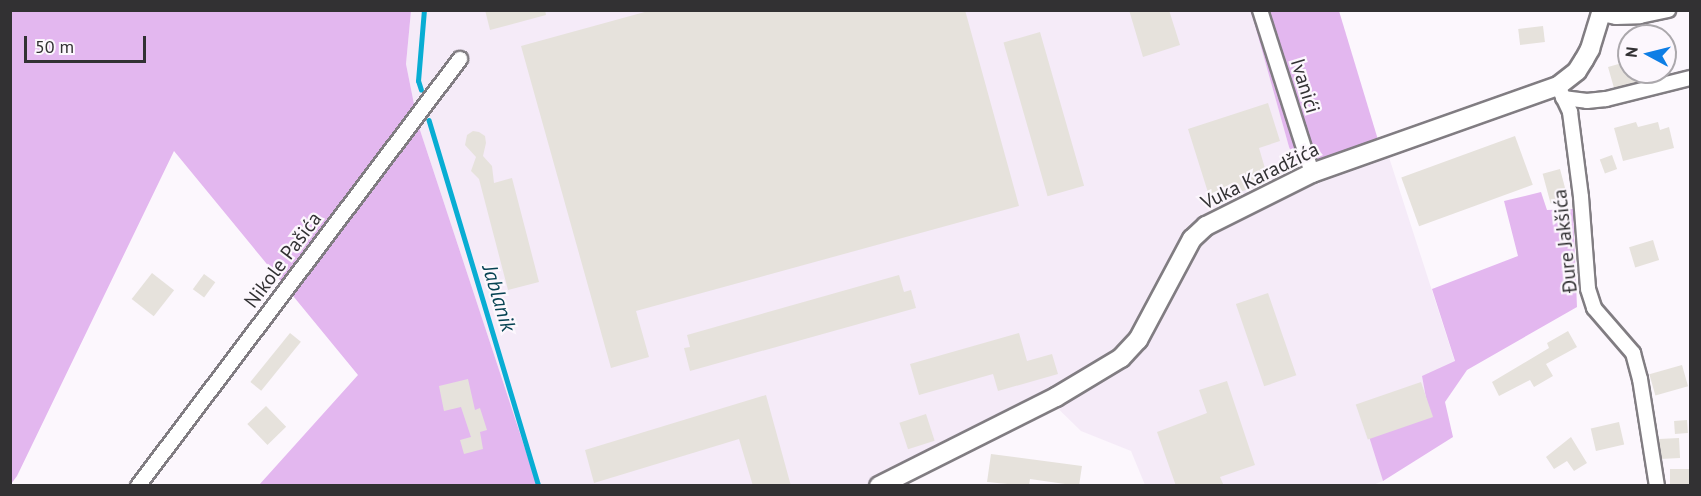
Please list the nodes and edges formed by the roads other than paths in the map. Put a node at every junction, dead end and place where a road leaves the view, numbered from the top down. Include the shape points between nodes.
1 (1260, 10) edge
2 (1668, 10) edge
3 (1601, 12) edge
4 (460, 59) dead end
5 (1690, 78) edge
6 (1560, 92) junction
7 (1312, 173) junction
8 (138, 486) edge
9 (879, 486) edge
10 (1657, 486) edge

1 - 7 street, Ivanići
2 - 3 street, Vuka Karadžića via 1616,17
3 - 6 street, Vuka Karadžića via 1584,60
4 - 8 street, Nikole Pašića
5 - 6 street, Vuka Karadžića via 1606,99 1587,101
6 - 7 street, Vuka Karadžića
6 - 10 street, Đure Jakšića via 1570,112 1588,289 1594,308 1633,353
7 - 9 street, Vuka Karadžića via 1198,232 1138,340 1111,366

